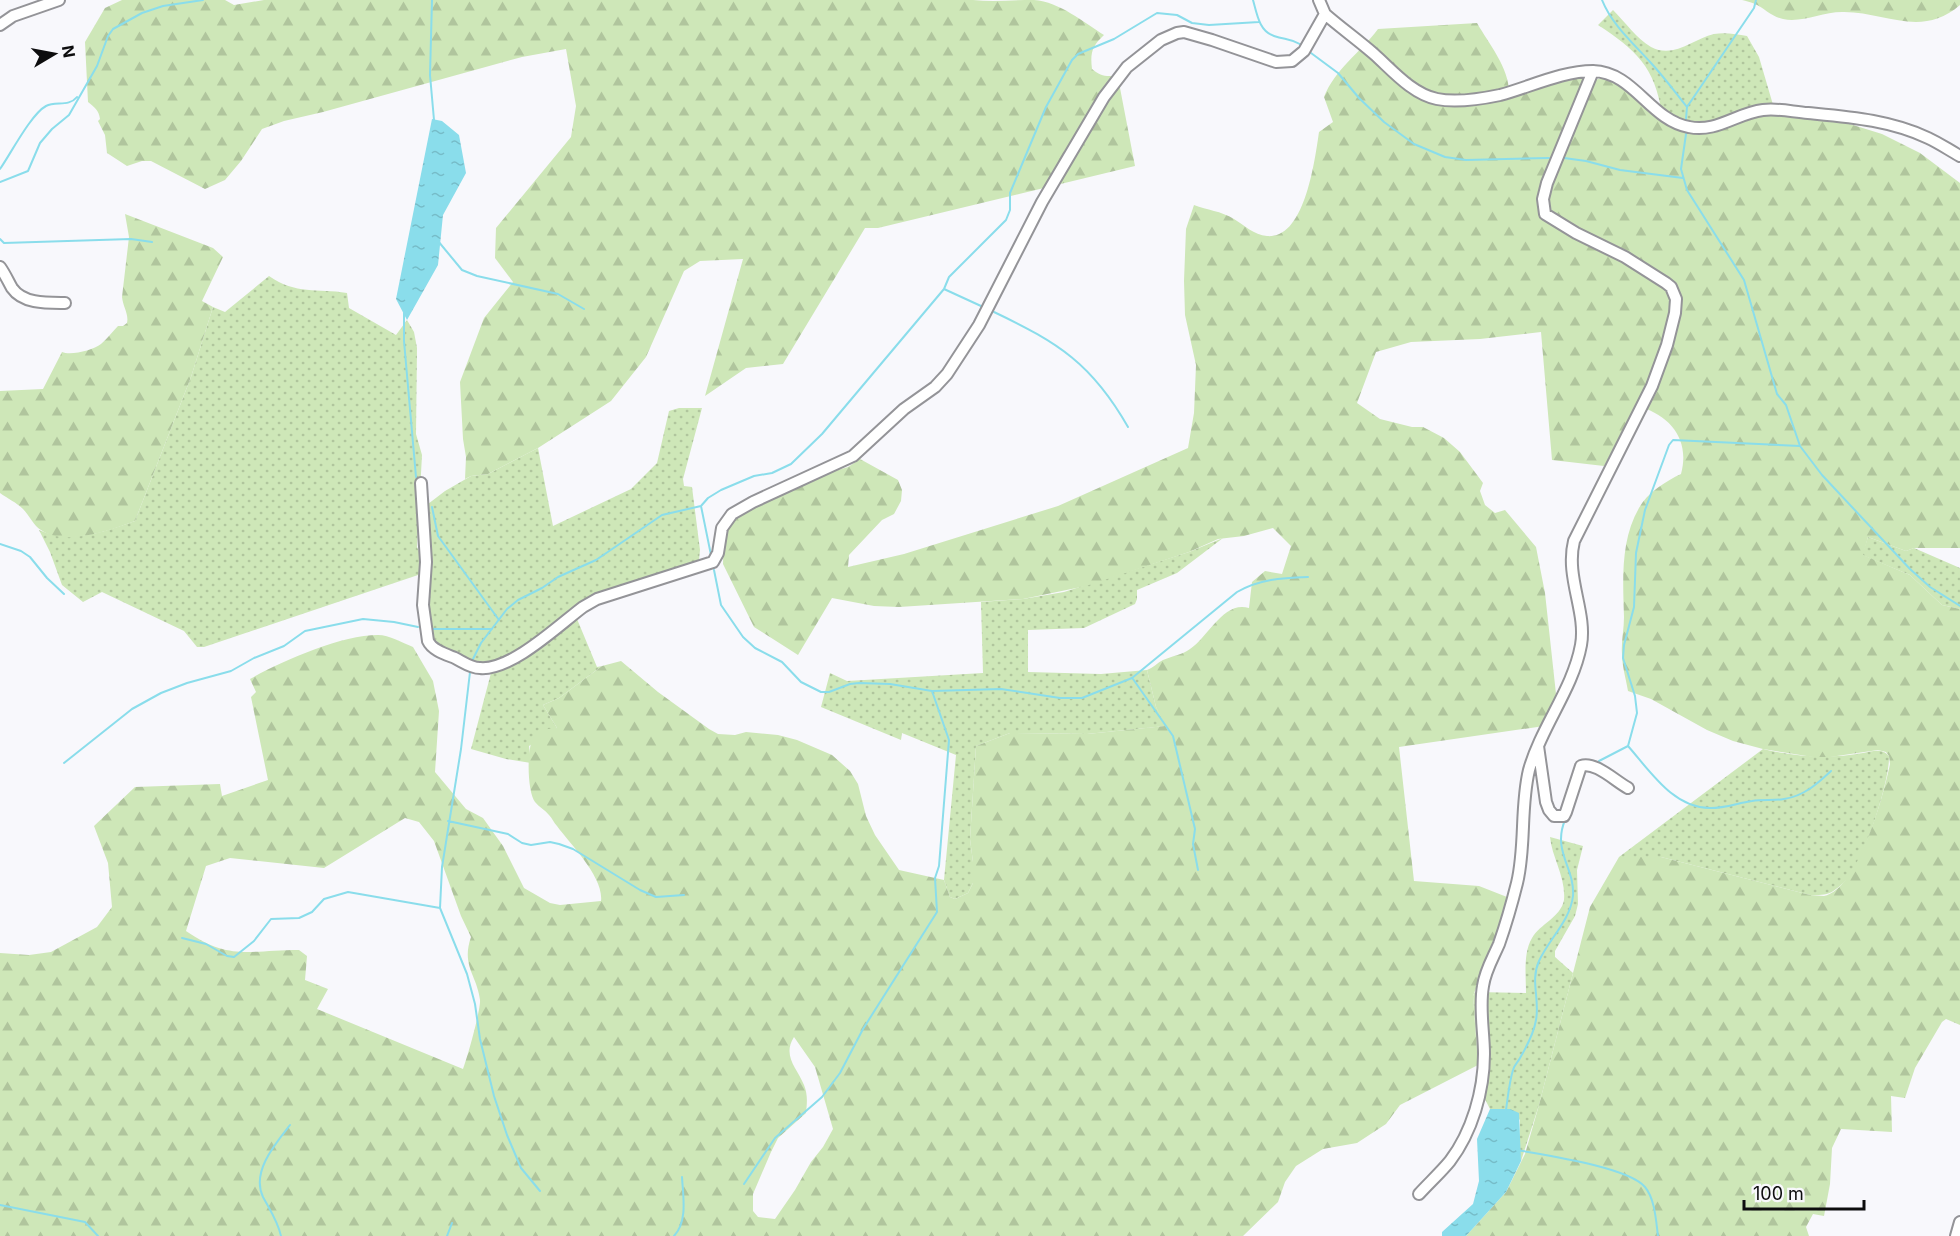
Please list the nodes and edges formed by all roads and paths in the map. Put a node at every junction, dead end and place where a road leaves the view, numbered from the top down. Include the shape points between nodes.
1 (58, 0) edge
2 (1319, 0) edge
3 (1325, 14) junction
4 (0, 25) edge
5 (1593, 71) junction
6 (1960, 156) edge
7 (0, 267) edge
8 (65, 303) dead end
9 (421, 483) dead end
10 (1538, 746) junction
11 (1628, 788) dead end
12 (1419, 1194) dead end
13 (1960, 1222) edge
14 (1956, 1236) edge

1 - 4 street via 13,16
2 - 3 street
3 - 5 street via 1406,82 1438,99 1498,95
3 - 9 street via 1304,51 1292,61 1276,62 1184,32 1161,40 1127,67 1104,97 1042,202 980,325 947,374 853,456 732,514 722,528 713,562 597,599 506,664 475,668 439,651 428,641 423,605 426,562
5 - 6 street via 1620,79 1659,114 1688,127 1707,128 1756,111 1783,110 1871,120 1928,138
5 - 10 street via 1547,183 1544,211 1575,233 1666,282 1676,299 1675,313 1652,386 1574,542 1571,563 1582,642 1574,669
7 - 8 street via 21,297
10 - 11 street via 1546,802 1554,816 1564,816 1581,766 1586,764
10 - 12 street via 1525,790 1518,880 1483,987 1482,1086 1457,1150
13 - 14 street

